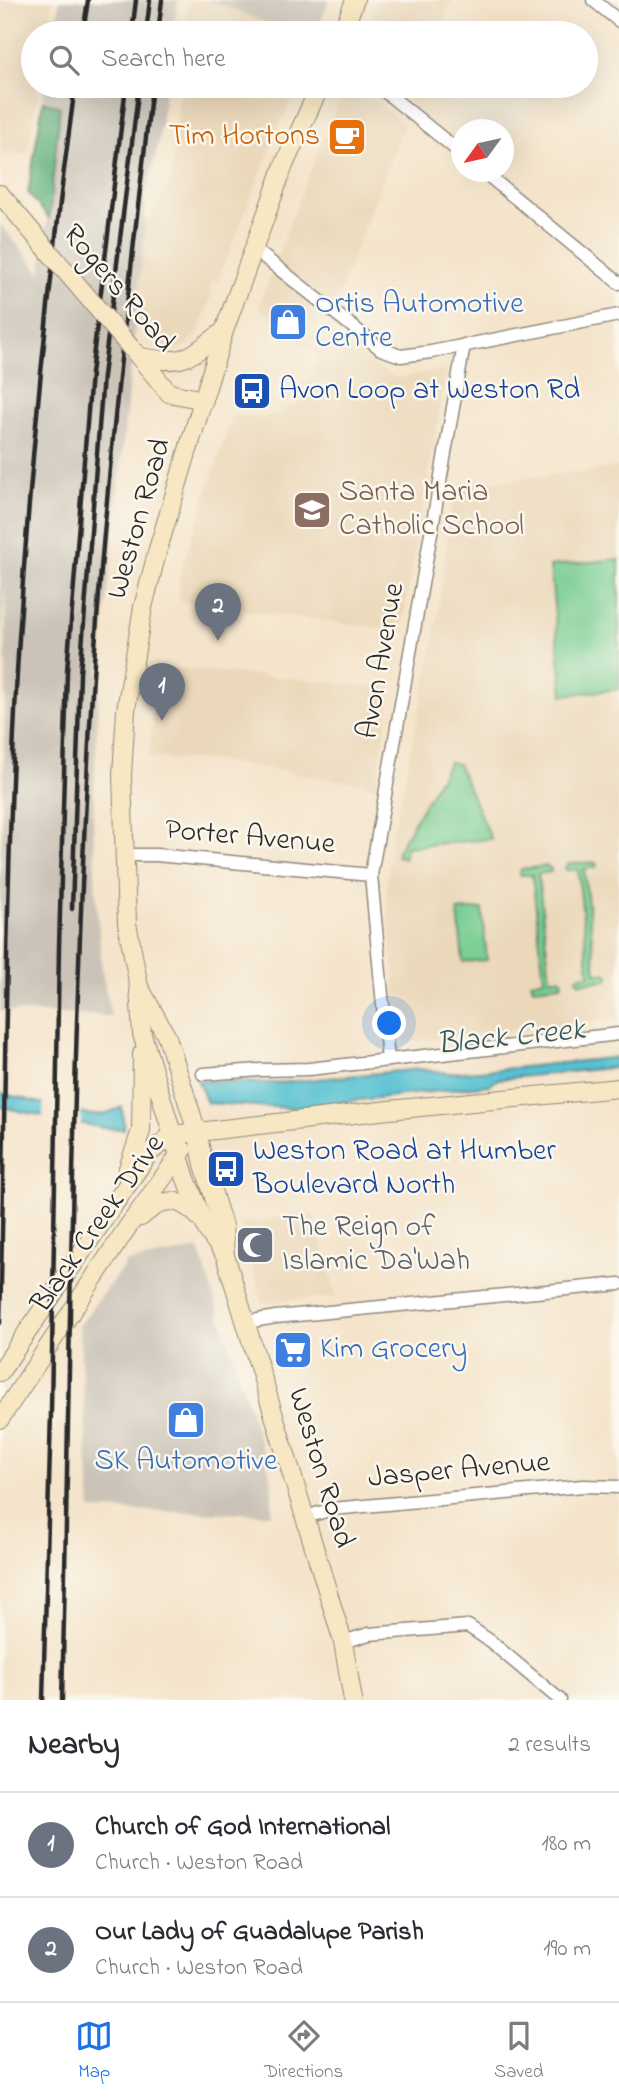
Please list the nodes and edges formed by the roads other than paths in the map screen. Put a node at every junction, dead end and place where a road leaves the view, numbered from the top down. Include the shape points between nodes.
1 (355, 0) edge
2 (593, 0) edge
3 (347, 21) edge
4 (619, 21) edge
5 (315, 98) edge
6 (393, 98) edge
7 (451, 145) edge
8 (496, 182) edge
9 (0, 194) edge
10 (254, 249) junction
11 (619, 283) edge
12 (619, 315) edge
13 (224, 331) junction
14 (464, 345) junction
15 (135, 352) junction
16 (204, 400) junction
17 (124, 855) junction
18 (371, 875) junction
19 (139, 987) junction
20 (142, 1034) junction
21 (619, 1034) edge
22 (388, 1060) junction
23 (203, 1074) dead end
24 (619, 1088) edge
25 (184, 1142) junction
26 (109, 1212) junction
27 (127, 1228) junction
28 (207, 1230) junction
29 (225, 1255) junction
30 (619, 1284) edge
31 (246, 1322) junction
32 (0, 1372) edge
33 (0, 1419) edge
34 (619, 1487) edge
35 (306, 1517) junction
36 (343, 1642) junction
37 (354, 1700) edge
38 (560, 1700) edge

1 - 3 main road
2 - 4 street
5 - 10 main road, Weston Road
6 - 7 street
8 - 11 street
9 - 15 main road, Rogers Road, bridge
10 - 13 main road, Weston Road
10 - 14 street via 381,349 401,356
12 - 14 street
13 - 15 main road via 180,360 170,362
13 - 16 main road, Weston Road
14 - 18 street, Avon Avenue
15 - 16 main road, Rogers Road via 169,393
16 - 17 main road, Weston Road via 143,607 126,710
17 - 18 street, Porter Avenue
17 - 19 main road, Weston Road via 127,923
18 - 22 street, Avon Avenue
19 - 20 main road, Weston Road
19 - 25 main road, Weston Road via 167,1037
20 - 25 main road, Weston Road
20 - 26 main road via 141,1131
21 - 22 street
22 - 23 street
24 - 25 main road via 389,1110
25 - 26 main road, Black Creek Drive via 149,1153
25 - 27 main road, Black Creek Drive
25 - 28 main road, Weston Road via 186,1179
25 - 29 main road, Weston Road via 204,1165 223,1226
26 - 32 main road, Black Creek Drive
27 - 28 main road via 156,1205 177,1201 199,1216
27 - 33 main road, Black Creek Drive
28 - 29 main road, Weston Road
29 - 31 main road, Weston Road
30 - 31 street
31 - 35 main road, Weston Road
34 - 35 street, Jasper Avenue via 583,1486 387,1504
35 - 36 main road, Weston Road
36 - 37 main road, Weston Road
36 - 38 street via 369,1634 468,1626

